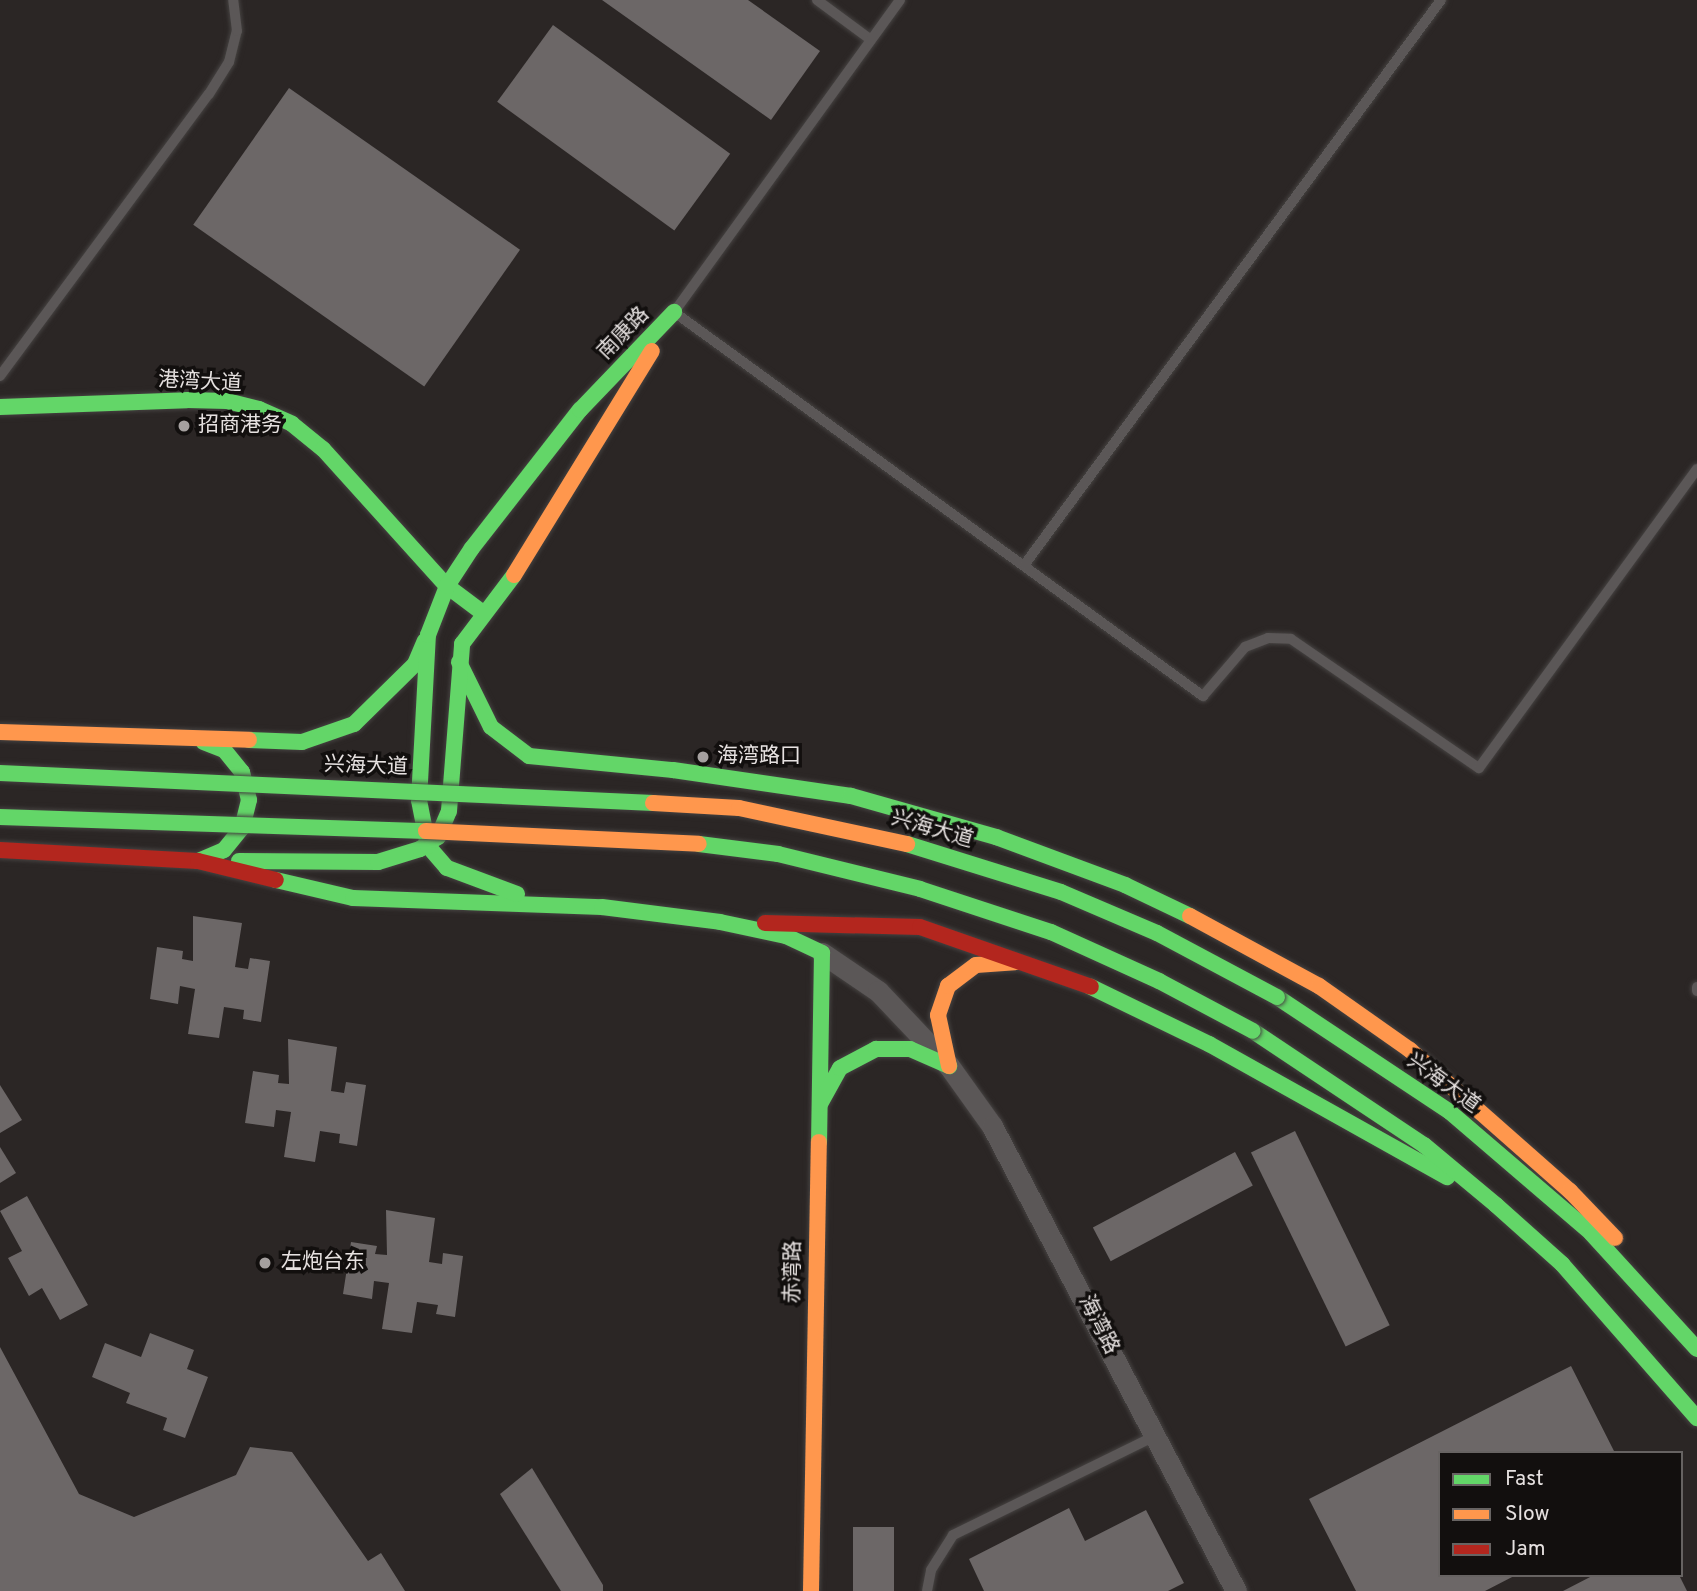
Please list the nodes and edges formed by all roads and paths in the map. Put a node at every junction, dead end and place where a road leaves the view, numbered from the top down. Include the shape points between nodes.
1 (233, 0) edge
2 (817, 0) edge
3 (900, 0) edge
4 (1441, 0) edge
5 (871, 40) junction
6 (674, 312) junction
7 (0, 376) edge
8 (0, 407) edge
9 (1697, 469) edge
10 (1026, 564) junction
11 (447, 586) junction
12 (483, 613) junction
13 (428, 635) junction
14 (459, 662) junction
15 (0, 732) edge
16 (197, 739) junction
17 (0, 773) edge
18 (0, 817) edge
19 (428, 846) junction
20 (0, 850) edge
21 (198, 861) junction
22 (549, 904) junction
23 (720, 922) junction
24 (822, 953) junction
25 (1028, 962) junction
26 (819, 1013) junction
27 (949, 1066) junction
28 (817, 1113) junction
29 (1496, 1205) junction
30 (1697, 1348) edge
31 (1697, 1418) edge
32 (1155, 1436) junction
33 (811, 1591) edge
34 (926, 1591) edge
35 (1236, 1591) edge

1 - 7 lane via 237,31 229,62 216,83
2 - 5 lane
3 - 5 lane
4 - 10 lane
5 - 6 lane
6 - 10 lane
6 - 11 street, 南康路 via 580,410
6 - 12 street, 南康路 via 602,435 501,594
8 - 11 street, 港湾大道 via 187,400 227,401 259,409 292,425 323,449
9 - 10 lane via 1479,768 1291,639 1268,638 1245,647 1203,696
11 - 12 street, 港湾大道
11 - 13 street, 南康路
12 - 14 street, 南康路 via 462,643
13 - 16 street, 兴海大道 via 415,664 397,687 354,724 337,732 302,742
13 - 19 street, 南康路 via 419,800
14 - 19 street, 南康路 via 449,811 444,827
14 - 30 street, 兴海大道 via 491,727 529,756 673,770 851,796 996,837 1125,885 1230,935 1319,986 1398,1042 1504,1131 1613,1235
15 - 16 street, 兴海大道
16 - 21 street via 223,750 242,772 249,800 242,828 224,850
17 - 30 street, 兴海大道, bridge via 484,792 739,808 841,827 951,855 1061,892 1157,933 1277,997 1450,1111 1591,1233
18 - 29 street, bridge via 658,839 778,854 920,889 1051,932 1159,981 1253,1031 1424,1145
19 - 21 street via 378,862
19 - 22 street via 447,868
20 - 21 street
21 - 22 street via 353,898
22 - 23 street
22 - 26 street via 611,921 747,938 777,947 809,978
23 - 24 street via 786,936
23 - 25 street via 920,927
24 - 26 street, 赤湾路
24 - 27 street, 海湾路 via 878,991
25 - 27 street via 976,964 948,986 938,1015
25 - 29 street via 1115,997 1287,1084
26 - 28 street, 赤湾路
27 - 28 street via 910,1049 863,1054 835,1074
27 - 32 street, 海湾路 via 992,1126
28 - 33 street, 赤湾路
29 - 31 street via 1590,1293
32 - 34 lane via 953,1535 931,1570
32 - 35 street, 海湾路

